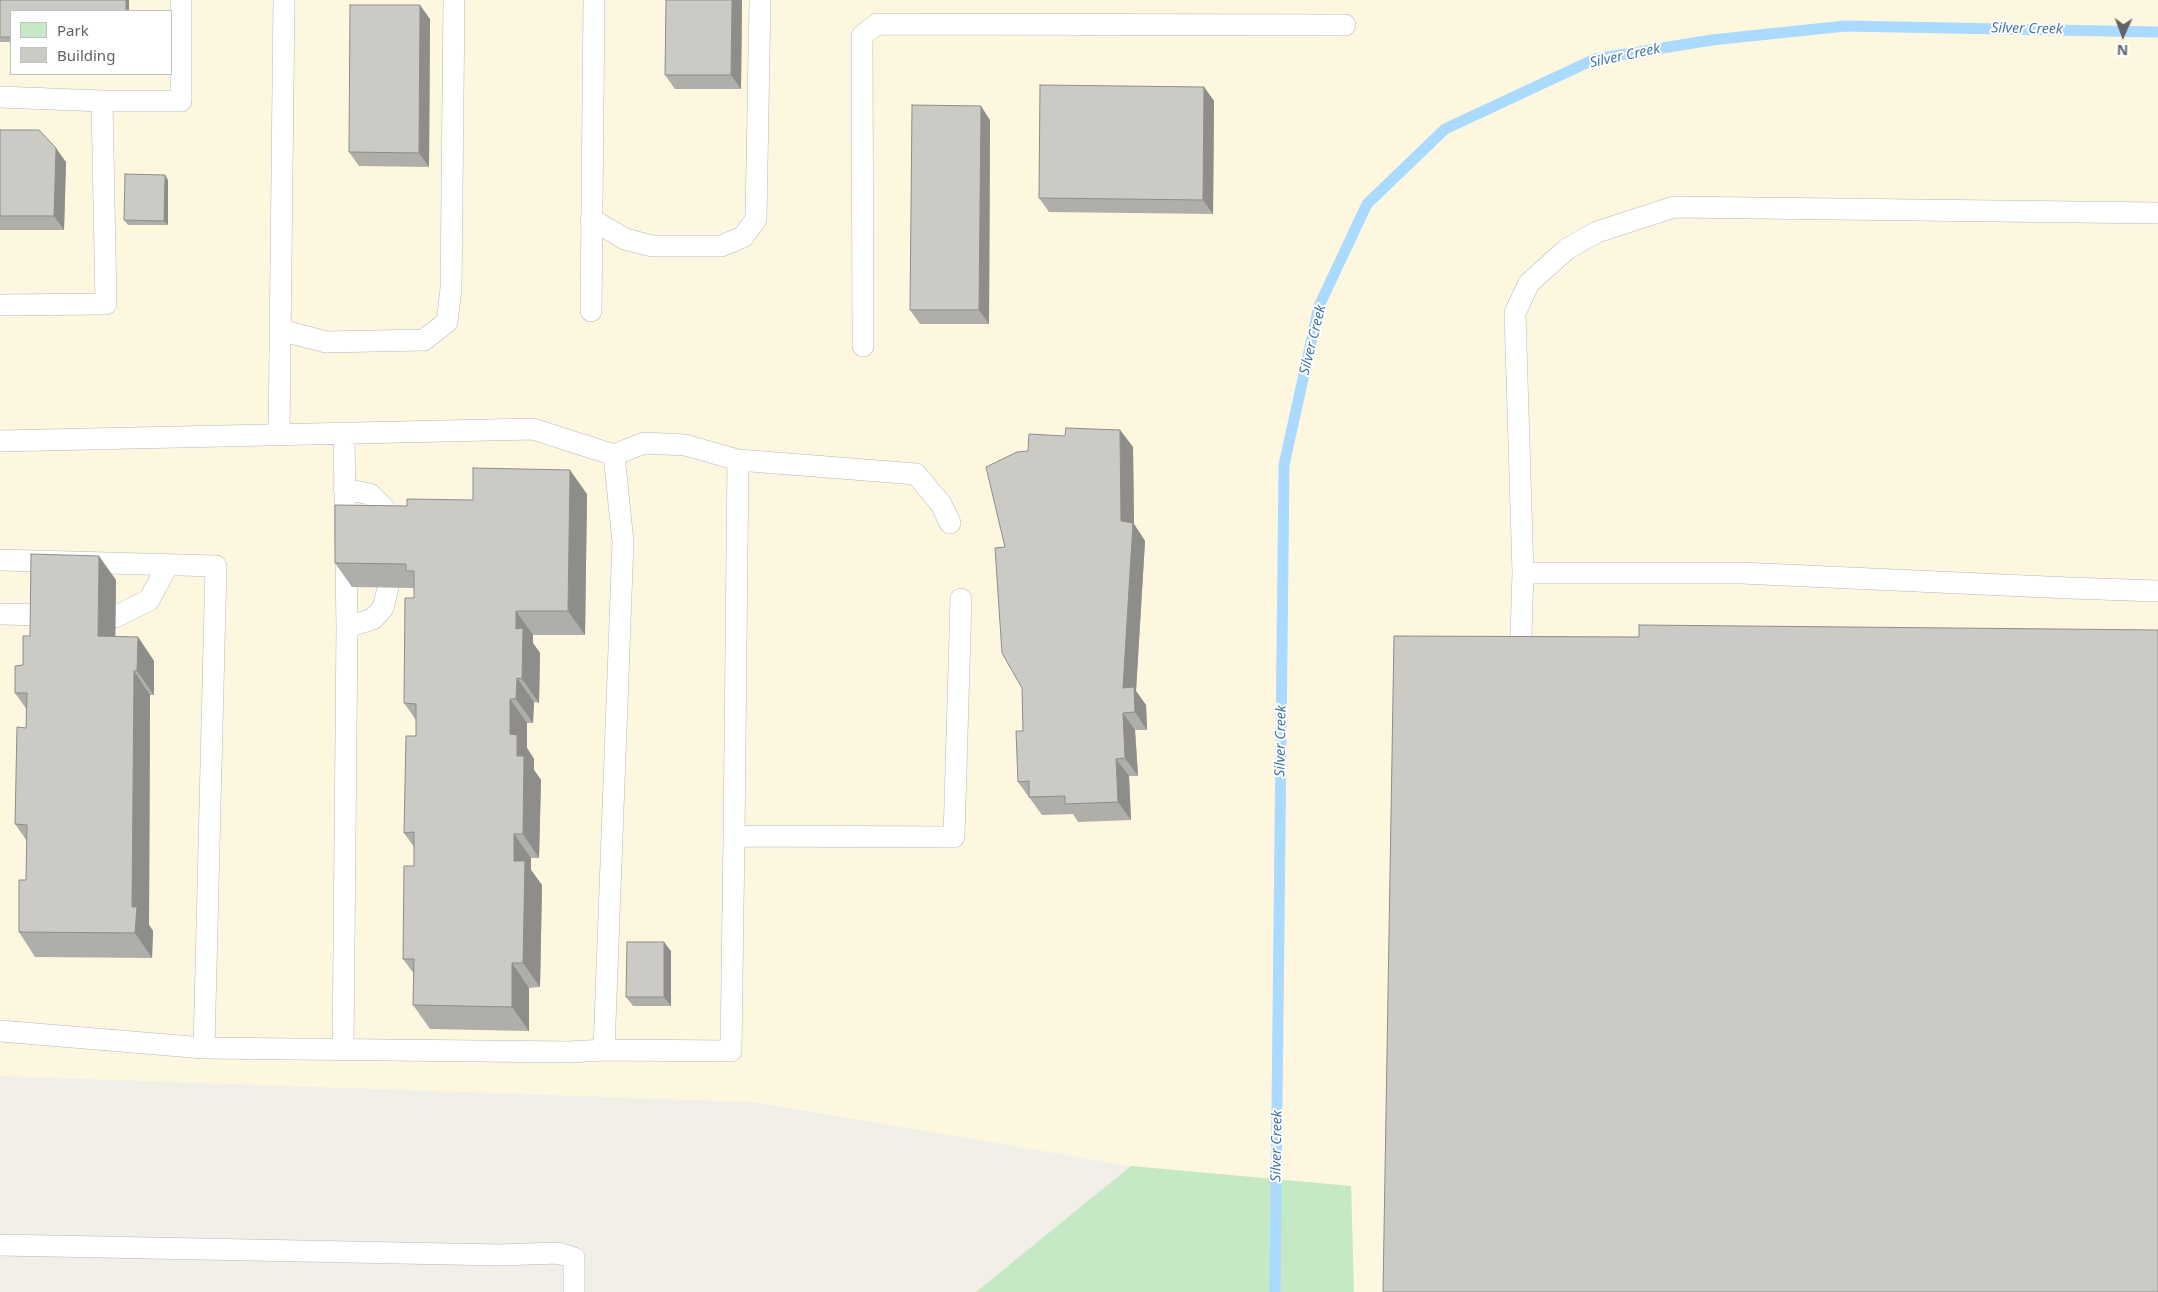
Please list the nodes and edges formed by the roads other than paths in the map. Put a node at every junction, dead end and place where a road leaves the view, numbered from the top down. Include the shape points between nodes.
1 (181, 0) edge
2 (284, 0) edge
3 (454, 0) edge
4 (594, 0) edge
5 (760, 0) edge
6 (1345, 25) dead end
7 (0, 97) edge
8 (102, 101) junction
9 (2158, 213) edge
10 (591, 219) junction
11 (0, 305) edge
12 (591, 311) dead end
13 (280, 330) junction
14 (863, 346) dead end
15 (344, 434) junction
16 (279, 435) junction
17 (0, 441) edge
18 (614, 455) junction
19 (738, 460) junction
20 (344, 489) junction
21 (950, 523) dead end
22 (390, 529) edge
23 (0, 560) edge
24 (168, 564) junction
25 (1523, 573) junction
26 (388, 588) edge
27 (2158, 591) edge
28 (960, 598) dead end
29 (0, 614) edge
30 (47, 615) edge
31 (115, 617) dead end
32 (347, 626) junction
33 (1520, 681) edge
34 (734, 836) junction
35 (0, 1031) edge
36 (204, 1048) junction
37 (343, 1050) junction
38 (604, 1050) junction
39 (0, 1245) edge
40 (574, 1292) edge

1 - 8 lane via 181,101
2 - 13 lane
3 - 13 lane via 451,288 447,322 424,340 326,342
4 - 10 lane
5 - 10 lane via 756,219 743,237 721,246 652,246 625,239
6 - 14 lane via 877,24 862,36
7 - 8 lane
8 - 11 lane via 106,304
9 - 25 lane via 1674,207 1597,232 1567,249 1529,283 1515,312
10 - 12 lane
13 - 16 lane
15 - 16 lane
15 - 18 lane via 533,429
15 - 20 lane
16 - 17 lane
18 - 19 lane via 644,443 685,445
18 - 38 lane via 623,542
19 - 21 lane via 916,474 941,504
19 - 34 lane
20 - 22 lane via 370,494 384,508
20 - 32 lane
23 - 24 lane
24 - 31 lane via 149,600
24 - 36 lane via 216,566
25 - 27 lane via 1741,573
25 - 33 lane
26 - 32 lane via 383,608 373,619
28 - 34 lane via 954,837
29 - 30 lane
32 - 37 lane
34 - 38 lane via 732,1051
35 - 36 lane
36 - 37 lane
37 - 38 lane
39 - 40 lane via 500,1255 558,1253 574,1258

